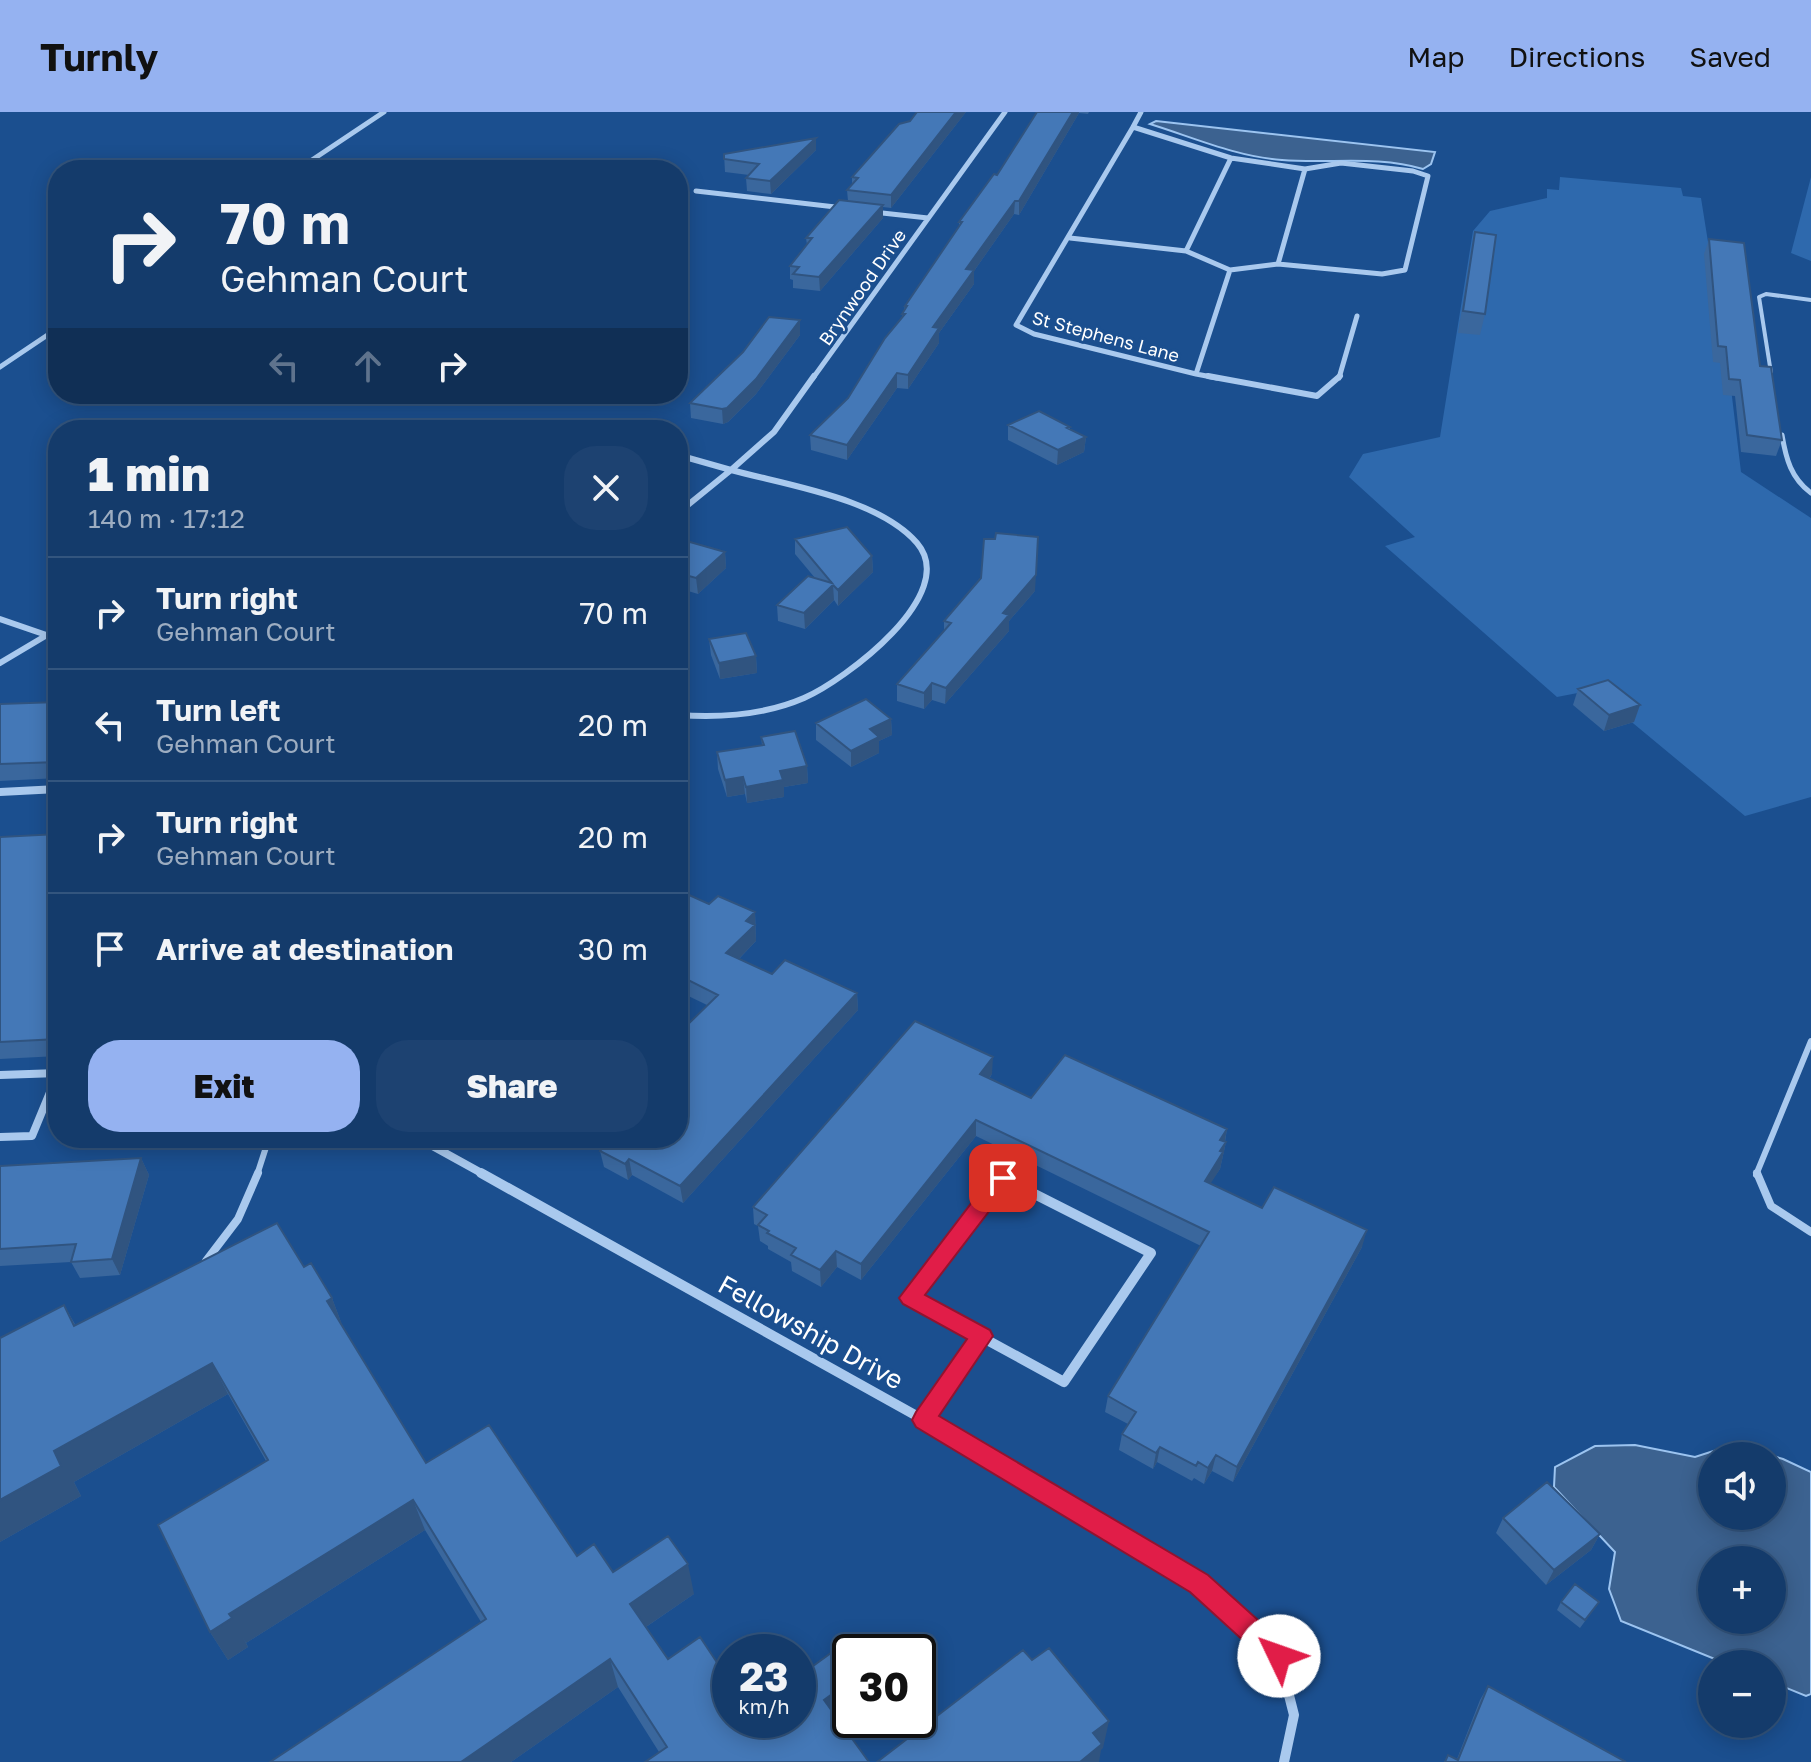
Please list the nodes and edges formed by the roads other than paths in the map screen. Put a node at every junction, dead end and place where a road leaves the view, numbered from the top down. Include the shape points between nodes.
1 (384, 112) edge
2 (1005, 112) edge
3 (1141, 112) edge
4 (1133, 127) junction
5 (1231, 158) junction
6 (312, 160) edge
7 (1305, 169) junction
8 (696, 191) dead end
9 (851, 209) edge
10 (866, 211) edge
11 (928, 218) junction
12 (1070, 238) junction
13 (1186, 251) junction
14 (1278, 264) junction
15 (1230, 270) junction
16 (1811, 300) edge
17 (1357, 316) dead end
18 (48, 335) edge
19 (0, 367) edge
20 (1196, 374) junction
21 (1772, 377) edge
22 (1780, 425) edge
23 (688, 458) edge
24 (731, 470) junction
25 (1811, 493) edge
26 (688, 505) edge
27 (0, 619) edge
28 (47, 635) joint
29 (0, 663) edge
30 (688, 715) edge
31 (48, 790) edge
32 (0, 792) edge
33 (1811, 1041) edge
34 (48, 1073) edge
35 (0, 1075) edge
36 (48, 1097) edge
37 (0, 1137) edge
38 (266, 1148) edge
39 (445, 1148) edge
40 (1811, 1232) edge
41 (196, 1271) edge
42 (982, 1336) junction
43 (924, 1420) junction
44 (1284, 1762) edge

1 - 6 street
2 - 11 street, Brynwood Drive
3 - 4 street, St Stephens Lane
4 - 5 street
4 - 12 street, St Stephens Lane
5 - 7 street
5 - 13 street
7 - 14 street
7 - 14 street via 1341,163 1428,176 1405,270 1382,274
8 - 9 street
10 - 11 street
11 - 24 street, Brynwood Drive via 790,414
12 - 13 street
12 - 20 street, St Stephens Lane via 1016,325
13 - 15 street
14 - 15 street
15 - 20 street, St Stephens Lane
16 - 21 lane via 1759,297
17 - 20 street, St Stephens Lane via 1340,378 1317,396
18 - 19 street
22 - 25 lane via 1786,464 1796,483
23 - 24 street
24 - 26 street, Brynwood Drive
24 - 30 street via 888,519 906,531 925,556 926,587 897,626 833,683 807,697 742,714
27 - 28 street
28 - 29 street
31 - 32 street
33 - 40 lane via 1756,1176 1771,1206
34 - 35 street
36 - 37 street via 32,1136
38 - 41 lane via 252,1196 218,1249
39 - 43 street, Fellowship Drive
42 - 42 street via 910,1298 1003,1178 1151,1253 1064,1382
42 - 43 street
43 - 44 street, Fellowship Drive via 1199,1584 1279,1656 1294,1715

